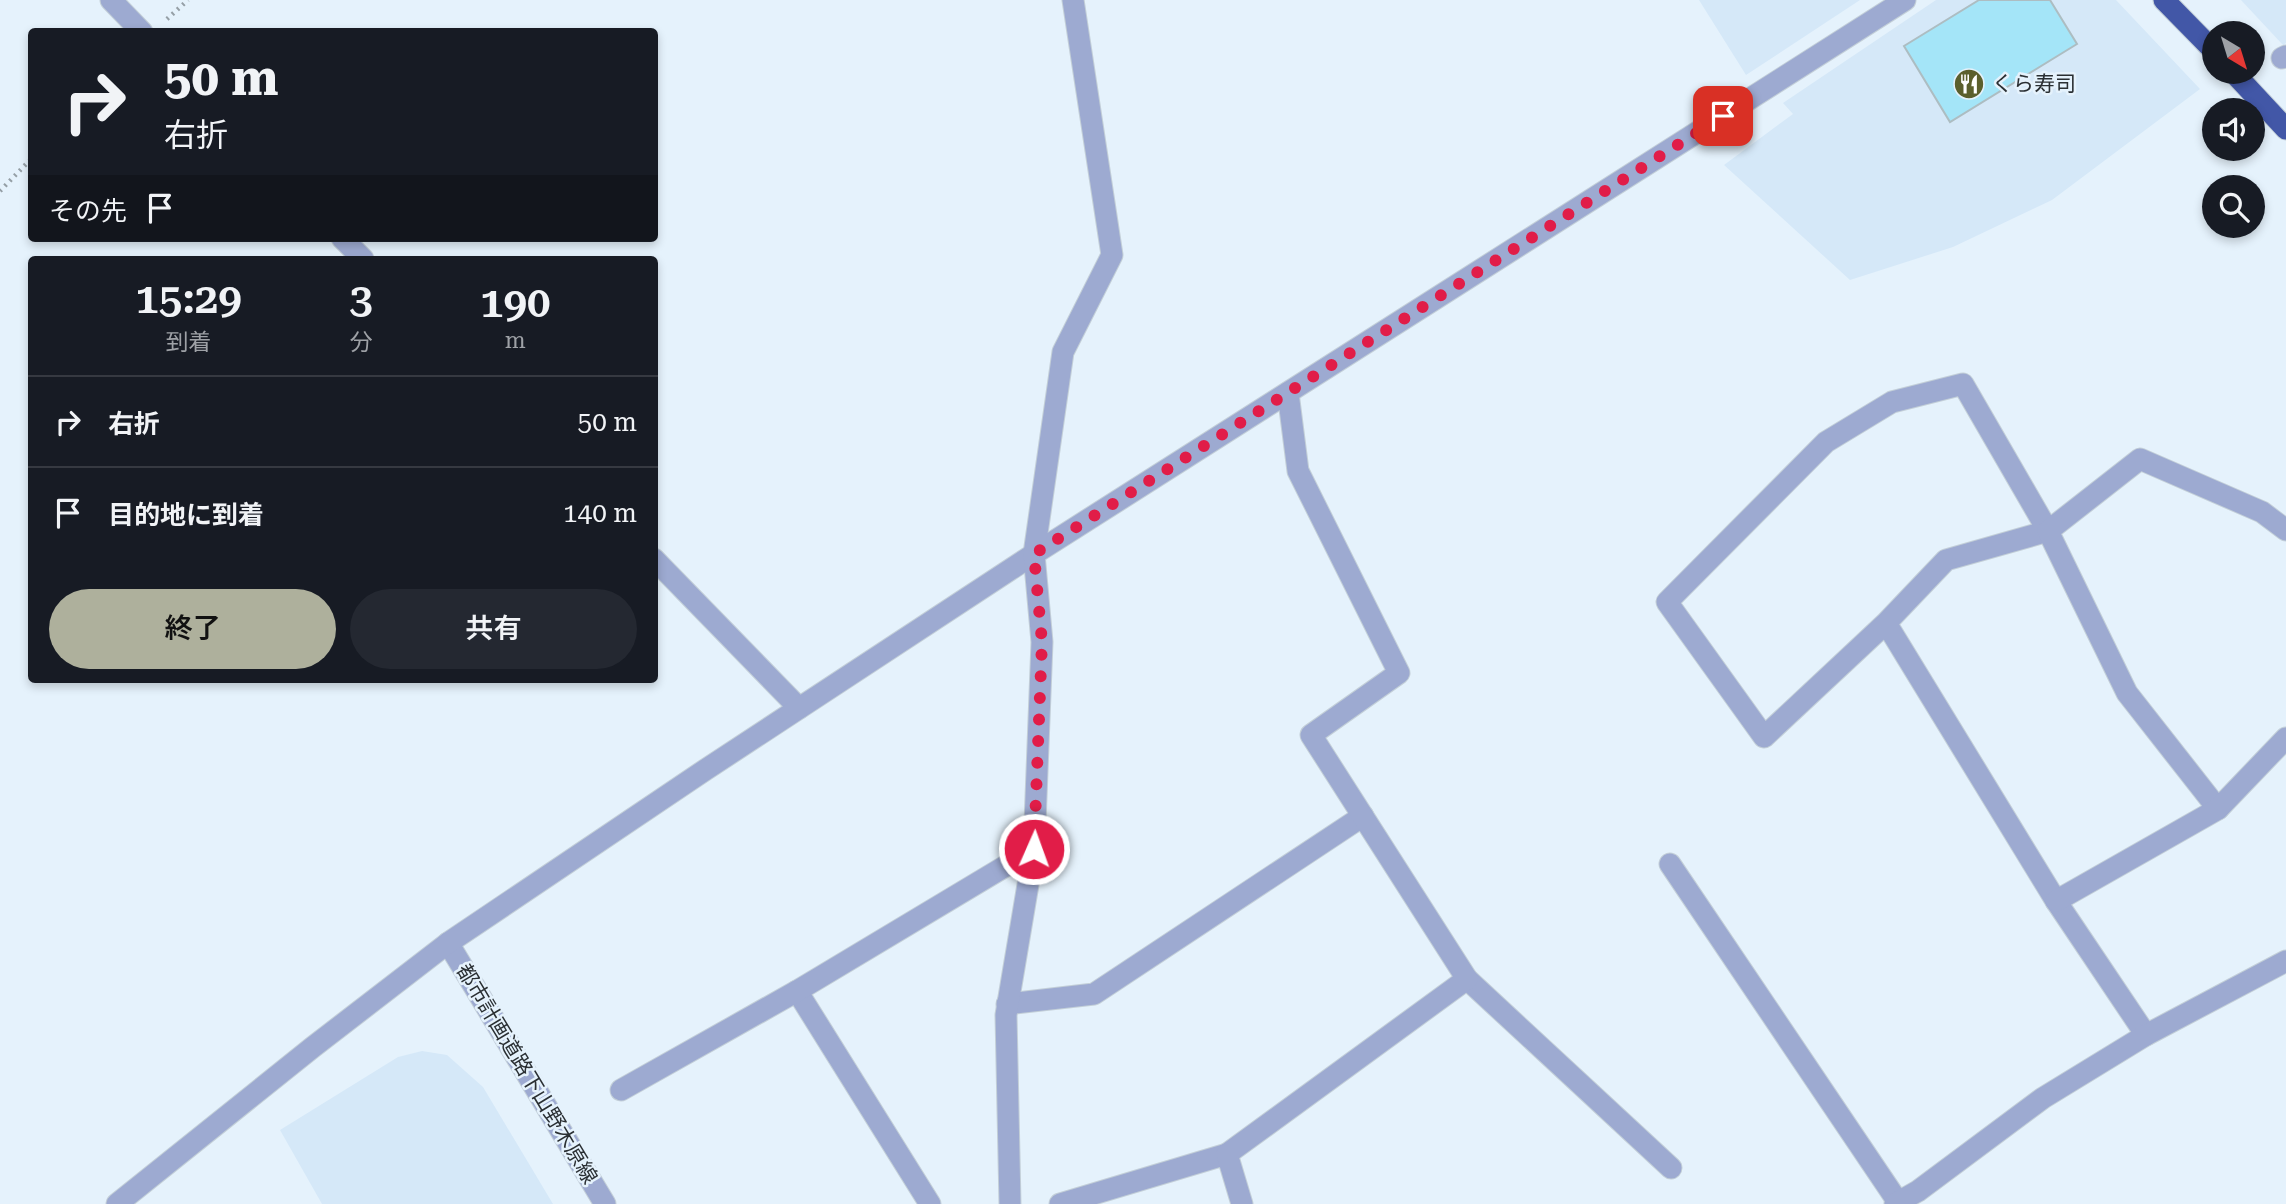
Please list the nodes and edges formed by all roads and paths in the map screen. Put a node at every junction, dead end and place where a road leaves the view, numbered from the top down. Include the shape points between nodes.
1 (111, 0) edge
2 (188, 0) edge
3 (1073, 0) edge
4 (1905, 0) edge
5 (2164, 0) edge
6 (162, 24) dead end
7 (138, 28) edge
8 (2202, 39) edge
9 (2244, 84) edge
10 (2286, 129) edge
11 (28, 162) edge
12 (0, 191) edge
13 (346, 242) edge
14 (360, 256) edge
15 (1288, 393) junction
16 (2048, 530) junction
17 (2286, 530) edge
18 (1034, 554) junction
19 (658, 563) edge
20 (1886, 623) junction
21 (799, 708) junction
22 (2286, 738) edge
23 (2218, 808) junction
24 (1363, 816) junction
25 (1034, 849) junction
26 (1670, 864) dead end
27 (2056, 901) junction
28 (448, 943) junction
29 (2286, 961) edge
30 (1467, 979) junction
31 (797, 991) junction
32 (1007, 1004) junction
33 (2146, 1035) junction
34 (621, 1090) dead end
35 (1227, 1154) junction
36 (1671, 1168) dead end
37 (1922, 1198) edge
38 (1896, 1203) edge
39 (117, 1204) edge
40 (605, 1204) edge
41 (929, 1204) edge
42 (1010, 1204) edge
43 (1060, 1204) edge
44 (1242, 1204) edge

1 - 7 street
2 - 6 path
3 - 18 street via 1112,255 1063,352
4 - 15 street
5 - 8 highway
9 - 10 highway
11 - 12 path
13 - 14 street
15 - 18 street
15 - 24 street via 1298,471 1399,673 1311,735
16 - 17 street via 2140,458 2262,512
16 - 20 street via 1946,560
16 - 20 street via 1963,384 1892,402 1826,442 1667,602 1764,737
16 - 23 street via 2127,693
18 - 21 street
18 - 25 street via 1042,642
19 - 21 street
20 - 27 street
21 - 28 street
22 - 23 street
23 - 27 street
24 - 30 street
24 - 32 street via 1094,994
25 - 31 street
25 - 32 street
26 - 38 street
27 - 33 street
28 - 39 street
28 - 40 street, 都市計画道路下山野木原線
29 - 33 street
30 - 35 street
30 - 36 street
31 - 34 street
31 - 41 street
32 - 42 street
33 - 37 street via 2043,1098
35 - 43 street
35 - 44 street
37 - 38 street

